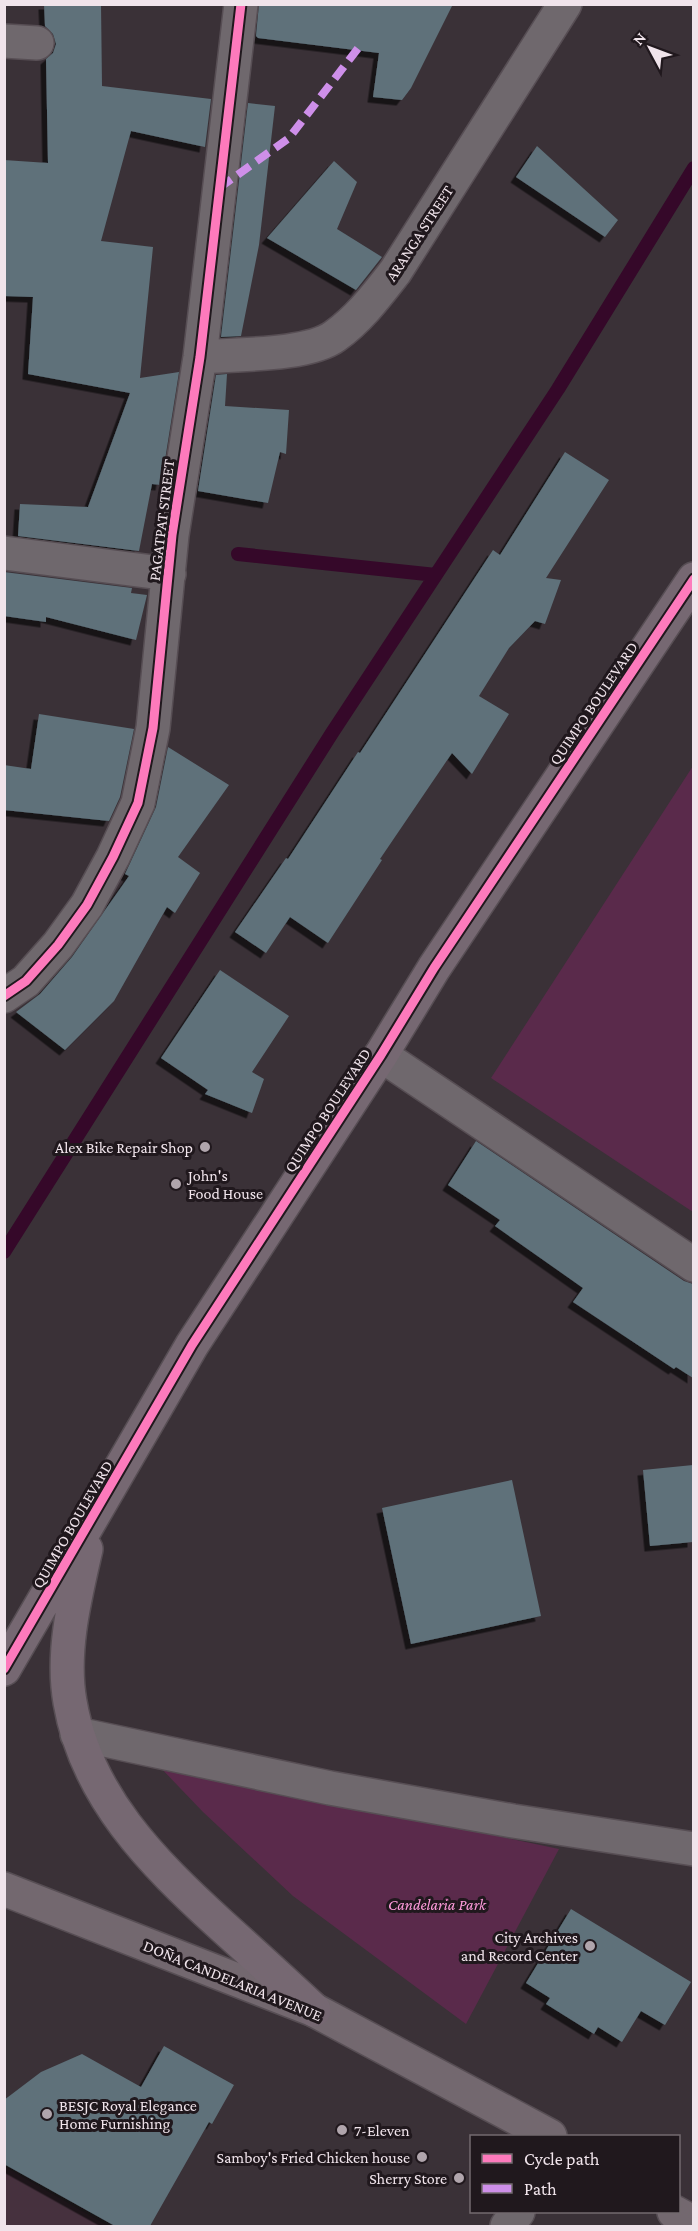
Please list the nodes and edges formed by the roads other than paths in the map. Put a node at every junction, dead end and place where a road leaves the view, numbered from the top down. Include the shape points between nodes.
1 (241, 4) edge
2 (565, 4) edge
3 (4, 41) edge
4 (37, 43) dead end
5 (200, 357) junction
6 (4, 553) edge
7 (169, 574) junction
8 (693, 579) edge
9 (4, 996) edge
10 (381, 1055) junction
11 (693, 1265) edge
12 (93, 1518) junction
13 (5, 1669) edge
14 (77, 1734) junction
15 (693, 1849) edge
16 (4, 1889) edge
17 (314, 2010) junction
18 (548, 2135) edge
19 (517, 2213) edge
20 (677, 2213) edge
21 (693, 2223) edge
22 (507, 2226) edge

1 - 5 street, PAGATPAT STREET
2 - 5 street, ARANGA STREET via 395,272 366,308 334,337 303,349
3 - 4 street
5 - 7 street, PAGATPAT STREET
6 - 7 street
7 - 9 street, PAGATPAT STREET via 153,728 138,803 87,905 26,981
8 - 10 main road, QUIMPO BOULEVARD via 434,968
10 - 11 street
10 - 12 main road, QUIMPO BOULEVARD via 192,1345
12 - 13 main road, QUIMPO BOULEVARD
12 - 14 main road via 70,1633 69,1701
14 - 15 street via 330,1788
14 - 17 main road via 106,1798 136,1841 175,1883
16 - 17 street, DOÑA CANDELARIA AVENUE
17 - 18 street, DOÑA CANDELARIA AVENUE
19 - 22 street
20 - 21 street

